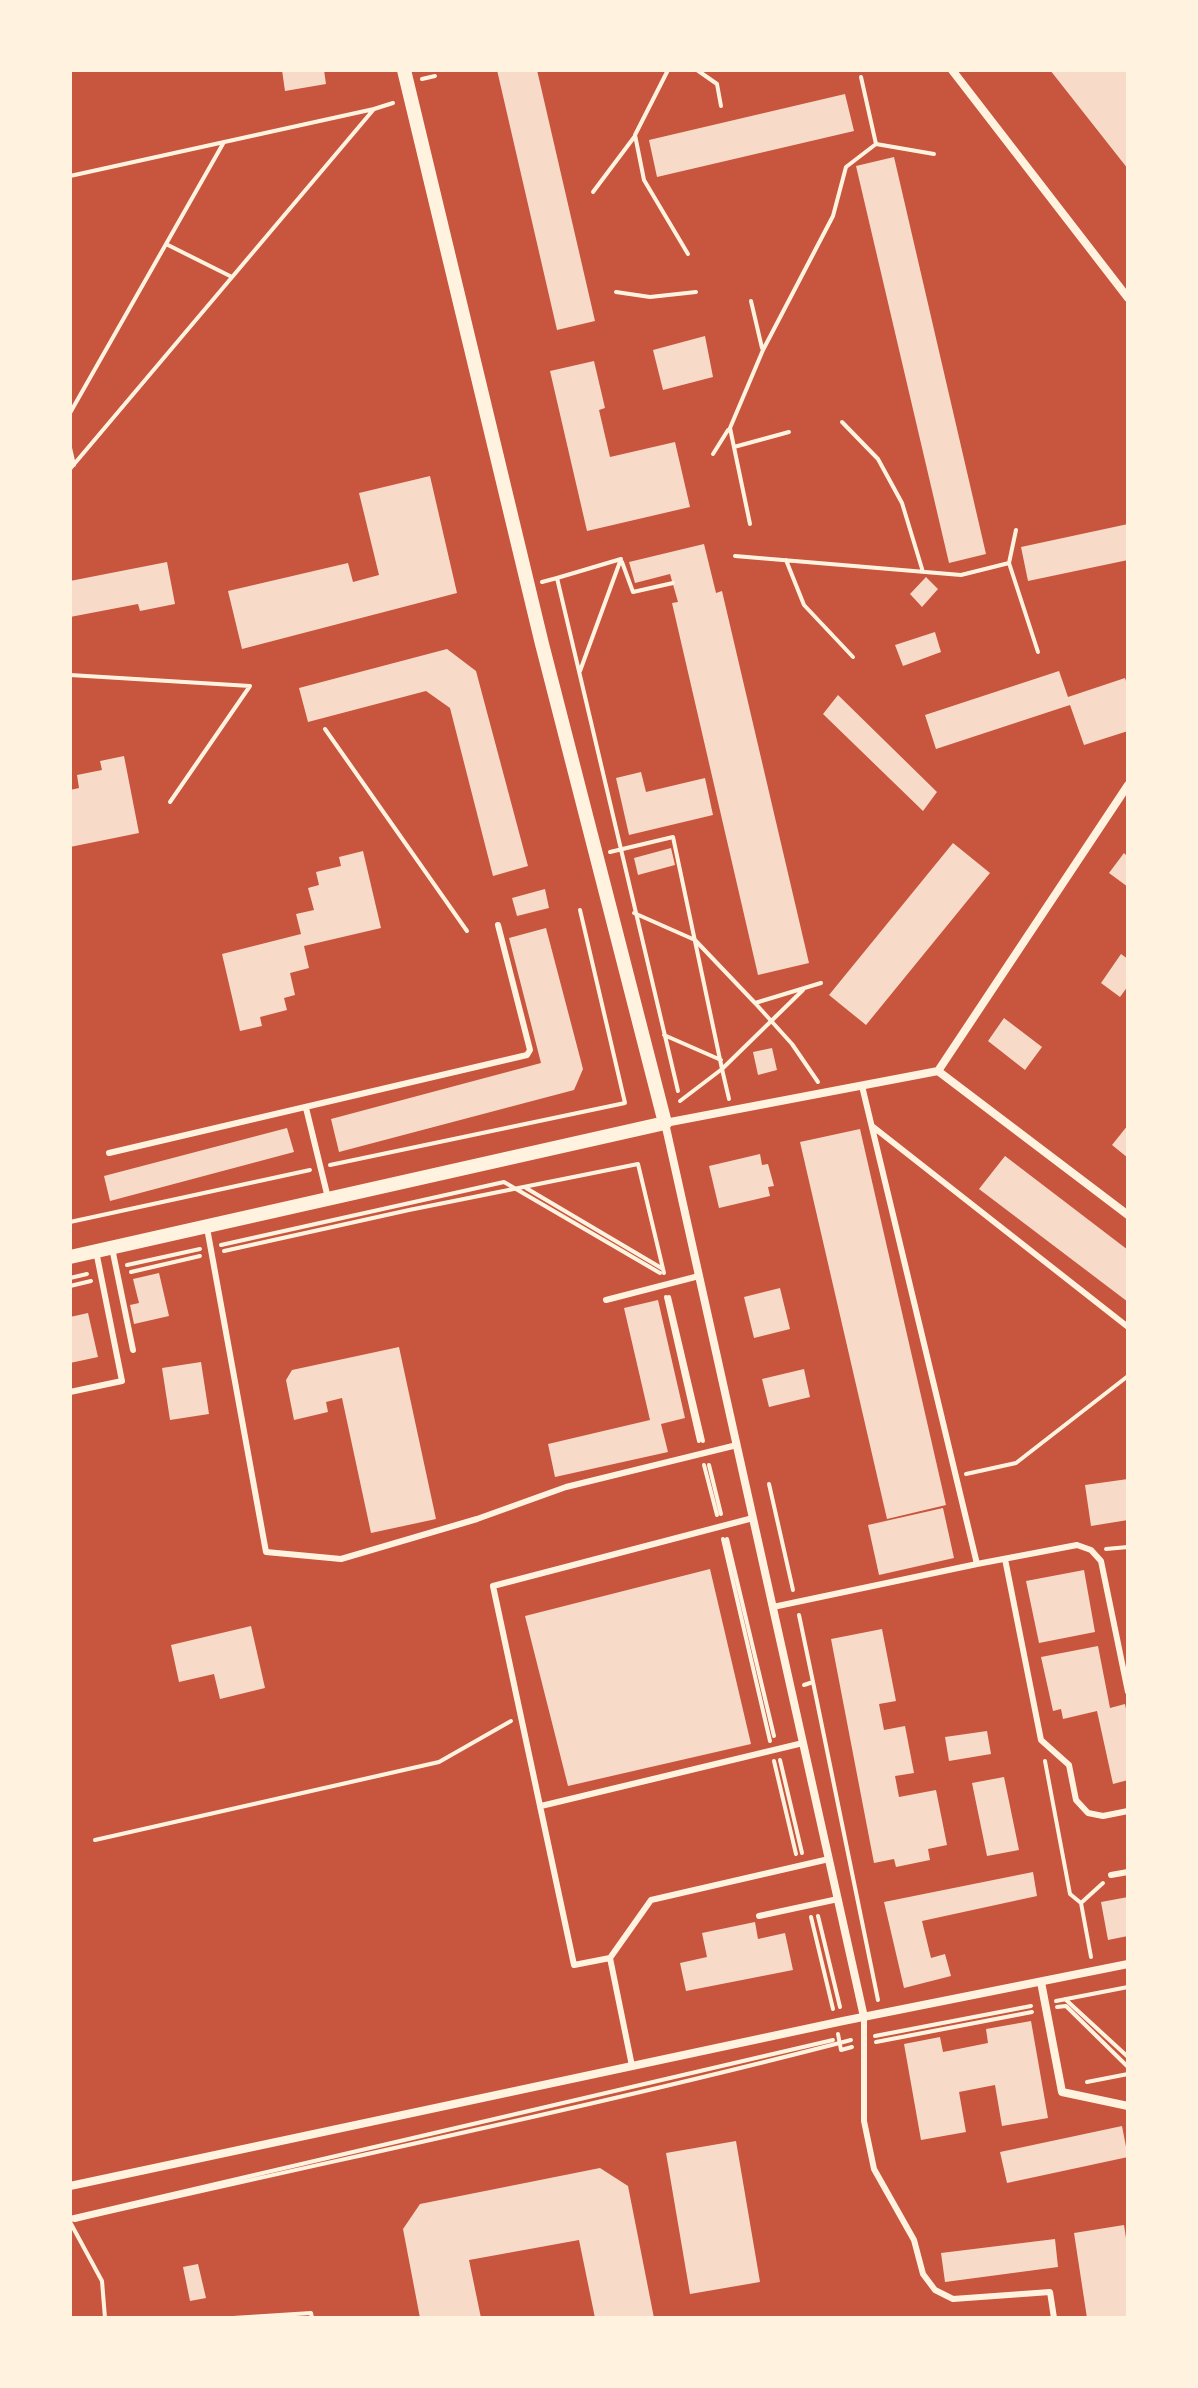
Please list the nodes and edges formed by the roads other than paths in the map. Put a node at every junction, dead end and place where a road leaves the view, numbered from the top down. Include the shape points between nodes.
1 (404, 70) edge
2 (952, 70) edge
3 (1128, 298) edge
4 (1128, 785) edge
5 (498, 925) dead end
6 (938, 1071) junction
7 (862, 1086) junction
8 (306, 1108) junction
9 (665, 1123) junction
10 (872, 1126) junction
11 (109, 1153) dead end
12 (329, 1198) junction
13 (1127, 1214) edge
14 (206, 1226) junction
15 (112, 1247) junction
16 (96, 1251) junction
17 (70, 1257) edge
18 (699, 1276) junction
19 (606, 1300) dead end
20 (1128, 1327) edge
21 (133, 1350) dead end
22 (70, 1392) edge
23 (737, 1445) junction
24 (753, 1518) junction
25 (1005, 1559) junction
26 (977, 1564) junction
27 (773, 1607) junction
28 (1128, 1692) edge
29 (803, 1743) junction
30 (541, 1806) junction
31 (1128, 1811) edge
32 (829, 1859) junction
33 (1128, 1872) edge
34 (1111, 1875) road end
35 (838, 1899) junction
36 (759, 1916) dead end
37 (610, 1958) junction
38 (1128, 1964) edge
39 (1041, 1982) junction
40 (864, 2017) junction
41 (632, 2066) junction
42 (1128, 2106) edge
43 (70, 2186) edge
44 (1054, 2318) edge

1 - 9 street
2 - 3 street
4 - 6 street
5 - 8 lane via 530,1053
6 - 7 street
6 - 13 street
7 - 9 street
7 - 10 lane
8 - 11 lane
8 - 12 lane
9 - 12 street
9 - 18 street
10 - 20 lane
10 - 26 lane
12 - 14 street
14 - 15 street
14 - 23 lane via 266,1552 341,1559 566,1487
15 - 16 street
15 - 21 lane
16 - 17 street
16 - 22 lane via 122,1381
18 - 19 lane
18 - 23 street
23 - 24 street
24 - 27 street
24 - 30 lane via 493,1586
25 - 26 lane
25 - 28 lane via 1077,1545 1091,1550 1101,1561
25 - 31 lane via 1041,1740 1069,1765 1076,1800 1088,1813
26 - 27 lane
27 - 29 street
29 - 30 lane
29 - 32 street
30 - 37 lane via 574,1965
32 - 35 street
32 - 37 lane via 651,1900
33 - 34 lane
35 - 36 lane
35 - 40 street
37 - 41 lane
38 - 39 street
39 - 40 street
39 - 42 street via 1062,2092
40 - 41 street
40 - 44 lane via 864,2121 874,2169 914,2240 923,2274 935,2290 953,2299 1050,2292
41 - 43 street

